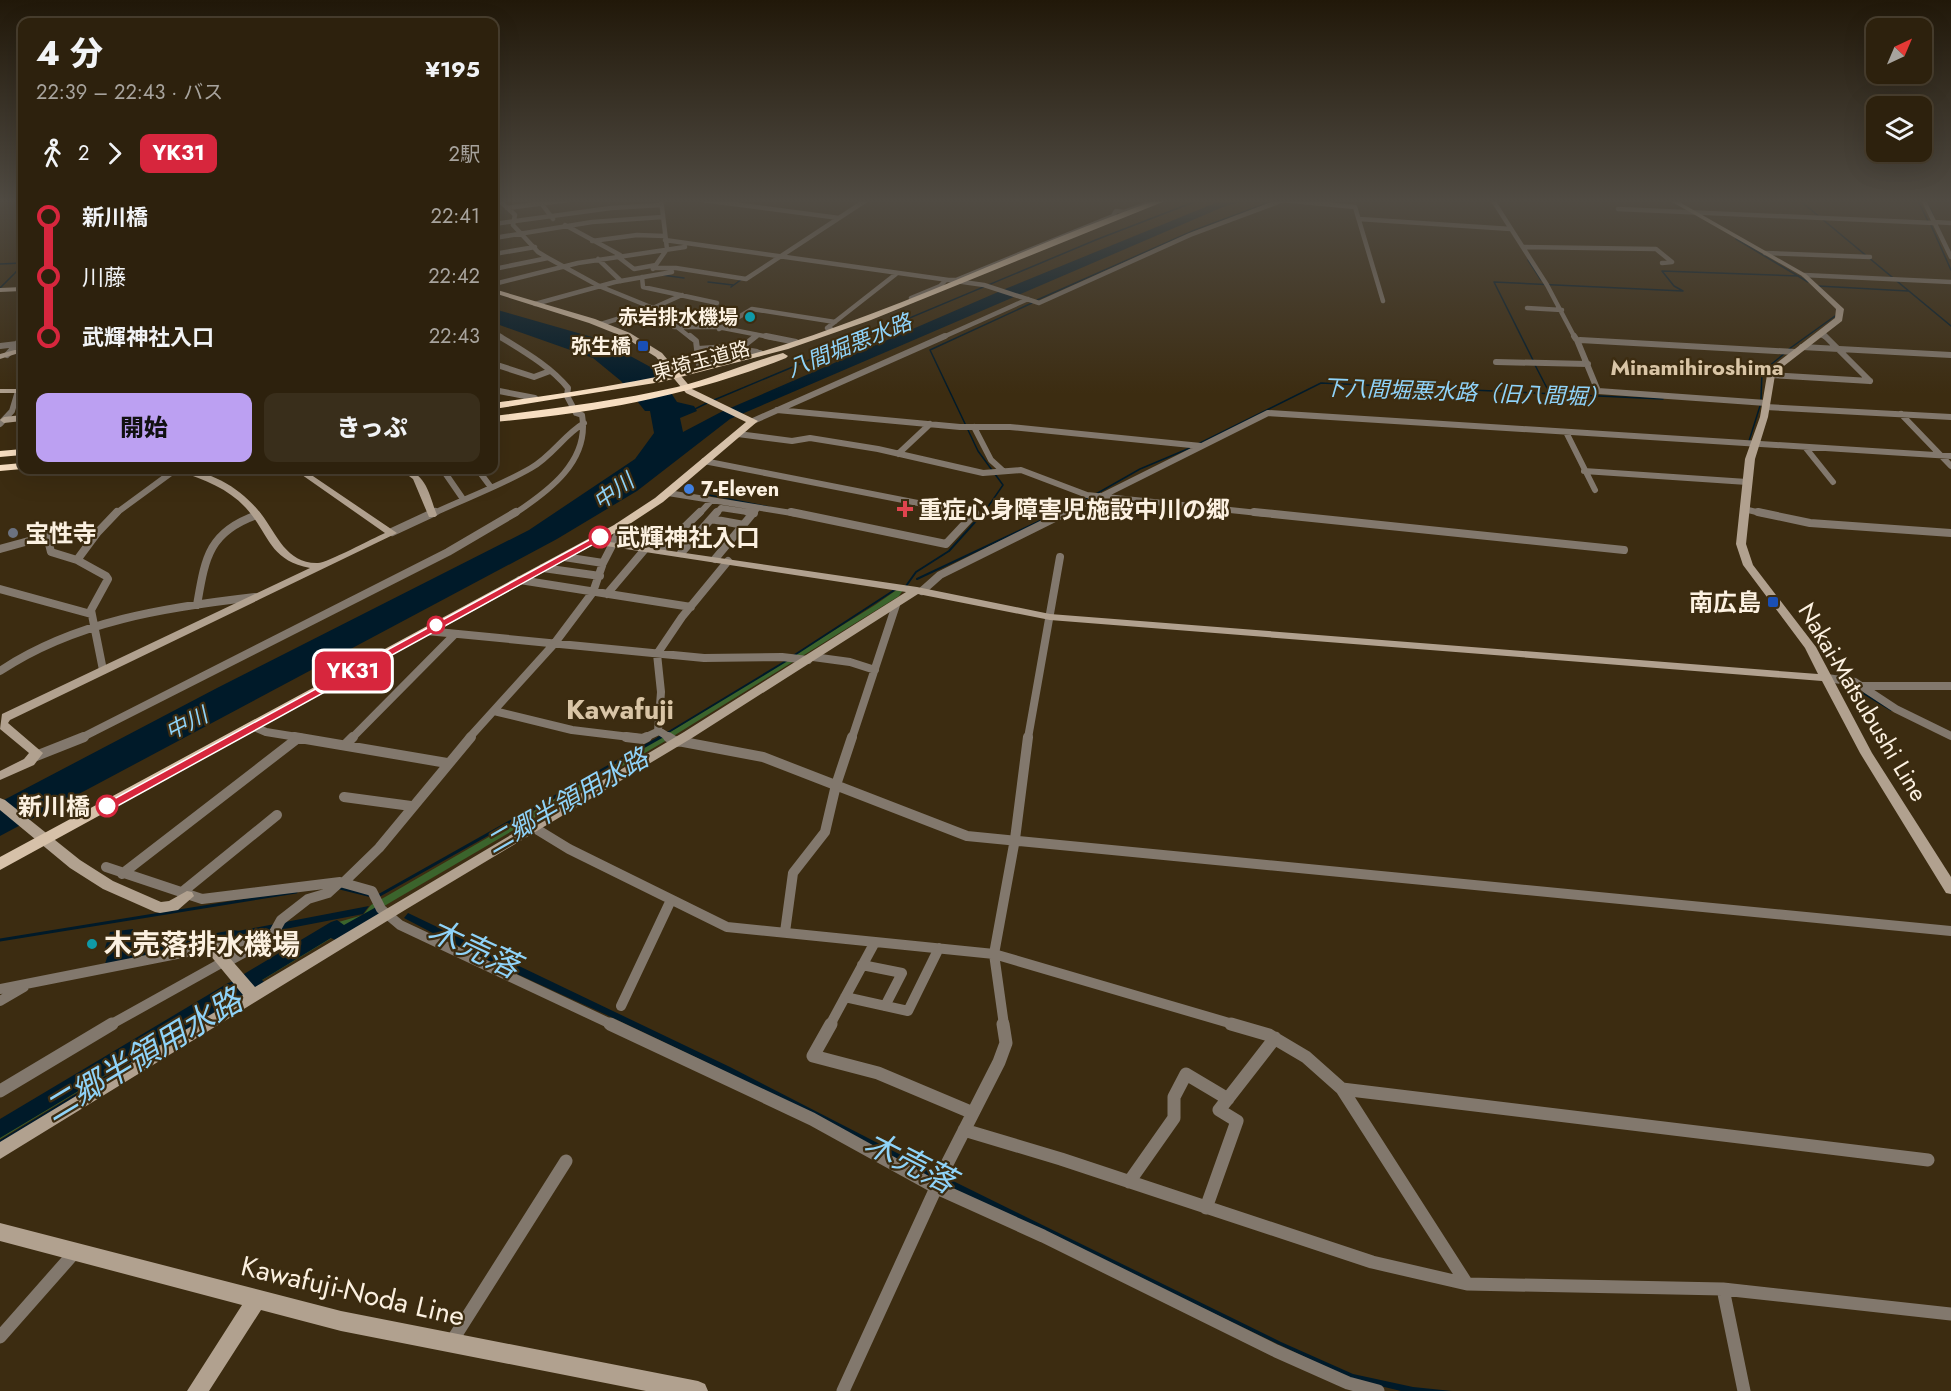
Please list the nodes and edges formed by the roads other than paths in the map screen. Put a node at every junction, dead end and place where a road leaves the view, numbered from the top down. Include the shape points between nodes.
1 (520, 264) edge
2 (560, 264) edge
3 (576, 264) edge
4 (602, 264) edge
5 (629, 264) edge
6 (769, 264) edge
7 (827, 264) edge
8 (995, 264) edge
9 (1001, 264) edge
10 (1126, 264) edge
11 (1372, 264) edge
12 (1533, 264) edge
13 (1784, 264) edge
14 (564, 266) junction
15 (655, 266) junction
16 (498, 269) edge
17 (687, 269) junction
18 (896, 274) junction
19 (1804, 275) junction
20 (650, 276) junction
21 (642, 277) junction
22 (621, 281) junction
23 (945, 281) junction
24 (1951, 282) edge
25 (498, 283) edge
26 (955, 283) junction
27 (599, 286) junction
28 (18, 289) edge
29 (0, 290) edge
30 (498, 292) edge
31 (682, 295) junction
32 (1028, 299) junction
33 (1383, 301) dead end
34 (717, 303) dead end
35 (907, 303) junction
36 (536, 304) junction
37 (652, 308) junction
38 (1527, 308) dead end
39 (1562, 310) junction
40 (834, 322) junction
41 (601, 324) junction
42 (674, 327) junction
43 (718, 329) junction
44 (831, 329) junction
45 (1819, 334) junction
46 (757, 335) junction
47 (498, 336) edge
48 (1578, 339) junction
49 (796, 342) junction
50 (0, 346) edge
51 (18, 347) edge
52 (18, 348) edge
53 (698, 349) junction
54 (739, 349) junction
55 (1799, 350) junction
56 (1839, 350) junction
57 (752, 355) junction
58 (1951, 355) edge
59 (3, 356) edge
60 (731, 360) junction
61 (1496, 362) dead end
62 (1588, 364) junction
63 (498, 365) edge
64 (762, 366) junction
65 (550, 370) junction
66 (1771, 375) junction
67 (674, 376) junction
68 (682, 388) junction
69 (18, 391) edge
70 (498, 391) edge
71 (0, 392) edge
72 (572, 395) junction
73 (18, 396) edge
74 (535, 398) dead end
75 (498, 405) edge
76 (1766, 405) junction
77 (579, 408) junction
78 (777, 410) junction
79 (1901, 414) junction
80 (1951, 417) edge
81 (498, 418) edge
82 (18, 419) edge
83 (750, 419) junction
84 (1, 421) edge
85 (584, 423) junction
86 (930, 424) junction
87 (974, 427) junction
88 (1566, 432) junction
89 (738, 434) junction
90 (1755, 443) junction
91 (1204, 446) junction
92 (1805, 447) junction
93 (18, 452) edge
94 (0, 454) edge
95 (898, 454) junction
96 (1941, 455) junction
97 (1951, 456) edge
98 (704, 461) junction
99 (18, 465) edge
100 (1951, 466) edge
101 (0, 467) edge
102 (1001, 470) junction
103 (1584, 471) junction
104 (169, 474) edge
105 (199, 474) edge
106 (306, 474) edge
107 (411, 474) edge
108 (446, 474) edge
109 (482, 474) edge
110 (1747, 482) junction
111 (1833, 482) dead end
112 (490, 486) junction
113 (1594, 490) dead end
114 (668, 493) junction
115 (1100, 496) junction
116 (463, 499) junction
117 (710, 502) dead end
118 (761, 506) junction
119 (1744, 509) junction
120 (754, 513) junction
121 (432, 514) junction
122 (256, 515) junction
123 (693, 522) junction
124 (709, 522) junction
125 (744, 525) junction
126 (618, 527) junction
127 (392, 532) junction
128 (1951, 533) edge
129 (593, 541) junction
130 (612, 543) junction
131 (646, 548) junction
132 (0, 549) edge
133 (661, 550) junction
134 (1624, 550) dead end
135 (681, 554) junction
136 (564, 557) junction
137 (1060, 557) dead end
138 (715, 559) junction
139 (77, 560) junction
140 (728, 561) junction
141 (603, 563) junction
142 (321, 567) junction
143 (543, 567) junction
144 (600, 576) junction
145 (520, 580) junction
146 (0, 589) edge
147 (917, 590) junction
148 (593, 592) junction
149 (607, 594) junction
150 (255, 597) junction
151 (197, 605) junction
152 (896, 605) junction
153 (690, 607) junction
154 (91, 614) junction
155 (1050, 617) junction
156 (95, 626) junction
157 (427, 631) junction
158 (455, 634) junction
159 (554, 644) junction
160 (657, 654) junction
161 (804, 658) junction
162 (0, 670) edge
163 (103, 670) junction
164 (875, 670) junction
165 (1827, 678) junction
166 (1860, 686) junction
167 (1951, 686) edge
168 (494, 711) junction
169 (1, 724) edge
170 (252, 726) junction
171 (1951, 736) edge
172 (669, 737) junction
173 (298, 738) junction
174 (345, 746) junction
175 (36, 756) junction
176 (447, 763) junction
177 (0, 776) edge
178 (836, 785) junction
179 (344, 797) dead end
180 (0, 803) edge
181 (411, 807) junction
182 (277, 815) dead end
183 (533, 827) junction
184 (40, 836) junction
185 (1014, 839) junction
186 (0, 864) edge
187 (106, 867) dead end
188 (122, 874) junction
189 (342, 882) junction
190 (1951, 889) edge
191 (184, 895) junction
192 (671, 900) junction
193 (381, 906) junction
194 (1951, 931) edge
195 (785, 932) junction
196 (273, 935) junction
197 (875, 942) junction
198 (211, 946) junction
199 (939, 948) junction
200 (994, 954) junction
201 (224, 962) junction
202 (862, 965) junction
203 (33, 983) junction
204 (0, 989) edge
205 (250, 993) junction
206 (845, 997) junction
207 (0, 1000) edge
208 (621, 1006) dead end
209 (885, 1006) junction
210 (1275, 1038) junction
211 (1342, 1089) junction
212 (0, 1091) edge
213 (1228, 1099) junction
214 (973, 1113) junction
215 (964, 1130) junction
216 (0, 1151) edge
217 (1928, 1160) dead end
218 (566, 1161) dead end
219 (1129, 1182) junction
220 (937, 1188) junction
221 (1206, 1208) junction
222 (0, 1232) edge
223 (75, 1252) junction
224 (1467, 1284) junction
225 (1723, 1289) junction
226 (256, 1300) junction
227 (1951, 1314) edge
228 (0, 1337) edge
229 (451, 1343) junction
230 (197, 1391) edge
231 (698, 1391) edge
232 (843, 1391) edge
233 (1378, 1391) edge
234 (1744, 1391) edge

1 - 16 street
2 - 14 street
3 - 14 street
4 - 22 street
5 - 15 street via 634,269
6 - 17 street via 746,279
7 - 18 street
8 - 23 street
9 - 26 highway, 東埼玉道路
10 - 32 street via 1039,303
11 - 33 street
12 - 39 street
13 - 19 street
14 - 25 street
14 - 27 street
15 - 17 street
15 - 20 street
17 - 20 street
18 - 23 street
18 - 40 street
19 - 24 street
19 - 45 street via 1841,311 1839,319
20 - 21 street
21 - 22 street
21 - 31 street via 643,287
22 - 27 street
23 - 26 street
23 - 44 street
26 - 32 street via 984,285
26 - 35 highway, 東埼玉道路
27 - 36 street
27 - 37 street
28 - 29 street
30 - 36 main road
31 - 34 street
31 - 37 street
32 - 78 street
35 - 57 highway, 東埼玉道路 via 826,334
35 - 64 highway, 東埼玉道路
36 - 41 main road
37 - 41 street
37 - 42 street
38 - 39 street
39 - 48 street
40 - 43 street via 752,309
40 - 44 street via 827,328
41 - 67 main road via 653,350
42 - 43 street
42 - 53 street via 692,338
43 - 46 street
44 - 49 street
45 - 55 street
45 - 56 street
46 - 49 street
46 - 54 street
47 - 65 street
48 - 55 street
48 - 62 street
49 - 57 street
50 - 51 street
52 - 59 street
53 - 54 street
53 - 60 street via 699,365
54 - 57 street
54 - 60 street
55 - 56 street
55 - 66 street
56 - 58 street
56 - 66 street via 1870,381
57 - 60 street
57 - 64 street
57 - 67 highway, 東埼玉道路
61 - 62 street
62 - 76 street via 1598,391 1604,393
63 - 65 street via 534,377
64 - 68 highway, 東埼玉道路
65 - 72 street
66 - 76 street, Nakai-Matsubushi Line
67 - 68 main road
67 - 72 highway, 東埼玉道路
68 - 77 highway, 東埼玉道路
68 - 83 main road
69 - 71 street
70 - 74 street
72 - 75 highway, 東埼玉道路
72 - 77 street
73 - 84 street via 12,411
76 - 79 street
76 - 90 street, Nakai-Matsubushi Line
77 - 81 highway, 東埼玉道路
77 - 85 street via 576,413 582,415
78 - 83 street
78 - 86 street
79 - 80 street
79 - 96 street
82 - 84 street
83 - 89 main road
85 - 112 street via 540,463
85 - 175 street via 584,442 574,462 552,485 506,517 350,602 66,746
86 - 87 street
86 - 95 street
87 - 91 street via 1011,427
87 - 102 street
88 - 90 street
88 - 91 street via 1268,413
88 - 103 street
89 - 95 street via 792,441 810,438
89 - 98 main road
90 - 92 street
90 - 110 street, Nakai-Matsubushi Line
91 - 115 street
92 - 96 street
92 - 111 street
93 - 94 highway
95 - 102 street via 955,469
96 - 97 street
96 - 100 street
98 - 114 main road
98 - 118 street via 975,513 946,544
99 - 101 highway
102 - 115 street via 1025,471 1087,495
103 - 110 street
103 - 113 street
104 - 139 street via 91,536
105 - 122 street via 243,499
106 - 127 street
107 - 121 street via 417,478
108 - 116 street
109 - 112 street
110 - 119 street, Nakai-Matsubushi Line
112 - 116 street
114 - 118 street
114 - 126 main road
115 - 134 street
115 - 147 street
116 - 121 street
117 - 123 street
118 - 120 street
119 - 128 street via 1810,523
119 - 165 street, Nakai-Matsubushi Line via 1744,558 1801,633
120 - 124 street via 721,508
120 - 125 street
121 - 127 street
122 - 142 street via 283,555
122 - 151 street via 238,521 209,547
123 - 124 street
123 - 133 street via 681,527
124 - 125 street
124 - 135 street
125 - 138 street
126 - 129 main road
126 - 130 street
127 - 142 street
129 - 130 street
129 - 136 main road
130 - 131 street
130 - 141 street
131 - 133 street
131 - 149 street
132 - 139 street via 45,536 51,552
133 - 135 street
135 - 138 street
136 - 141 street
136 - 143 main road
137 - 155 street
138 - 140 street
139 - 154 street via 108,579 92,604
140 - 147 street
140 - 153 street
141 - 144 street
142 - 150 street
143 - 144 street
143 - 145 main road
144 - 148 street
145 - 148 street
145 - 157 main road
146 - 154 street
147 - 152 street
147 - 155 street
148 - 149 street
148 - 159 street
149 - 153 street
150 - 151 street
150 - 163 street
151 - 156 street
152 - 161 street
152 - 164 street
153 - 160 street
154 - 156 street
155 - 165 street
155 - 185 street
156 - 162 street via 50,642
156 - 163 street
157 - 158 street
157 - 170 main road
158 - 159 street
158 - 174 street
159 - 160 street
159 - 168 street
160 - 161 street via 733,660
160 - 172 street
161 - 164 street via 850,662
161 - 172 street
163 - 169 street via 6,717
164 - 178 street
165 - 166 street via 1849,680
165 - 190 street, Nakai-Matsubushi Line via 1866,753
166 - 167 street
166 - 171 street
168 - 172 street via 580,731
168 - 176 street
169 - 175 street via 35,750
170 - 173 street
170 - 184 main road
172 - 178 street via 762,757
172 - 183 street
173 - 174 street
173 - 188 street
174 - 176 street
175 - 177 street
176 - 181 street
178 - 185 street via 958,834
178 - 195 street via 825,832 793,873
179 - 181 street
180 - 184 street
181 - 189 street via 379,848
182 - 191 street
183 - 192 street
183 - 193 street
184 - 186 main road
184 - 191 street via 108,885 160,908 173,906
185 - 194 street
185 - 200 street
187 - 188 street
188 - 191 street
189 - 191 street via 223,898
189 - 193 street via 372,891
189 - 196 street via 328,893 308,899 280,920
192 - 195 street via 727,927
192 - 208 street
193 - 205 street
193 - 220 street via 400,925 812,1119
195 - 197 street
196 - 198 street
196 - 201 street
197 - 199 street
197 - 202 street
198 - 201 street
198 - 203 street
199 - 200 street
199 - 209 street via 908,1011
200 - 210 street
200 - 214 street via 1006,1043
201 - 205 street
201 - 212 street
202 - 206 street
202 - 209 street via 902,973
203 - 204 street
203 - 207 street
205 - 216 street
206 - 209 street
206 - 214 street via 813,1056 878,1073
210 - 211 street via 1305,1057
210 - 213 street
211 - 217 street
211 - 224 street
213 - 219 street via 1186,1074 1174,1097 1174,1118
213 - 221 street via 1219,1110 1237,1121
214 - 215 street
215 - 219 street
215 - 220 street
218 - 229 street
219 - 221 street
220 - 232 street
220 - 233 street via 1276,1351 1348,1383
221 - 224 street via 1372,1262
222 - 223 street, Kawafuji-Noda Line
223 - 226 street, Kawafuji-Noda Line
223 - 228 street
224 - 225 street
225 - 227 street
225 - 234 street
226 - 229 street, Kawafuji-Noda Line
226 - 230 street
229 - 231 street, Kawafuji-Noda Line

